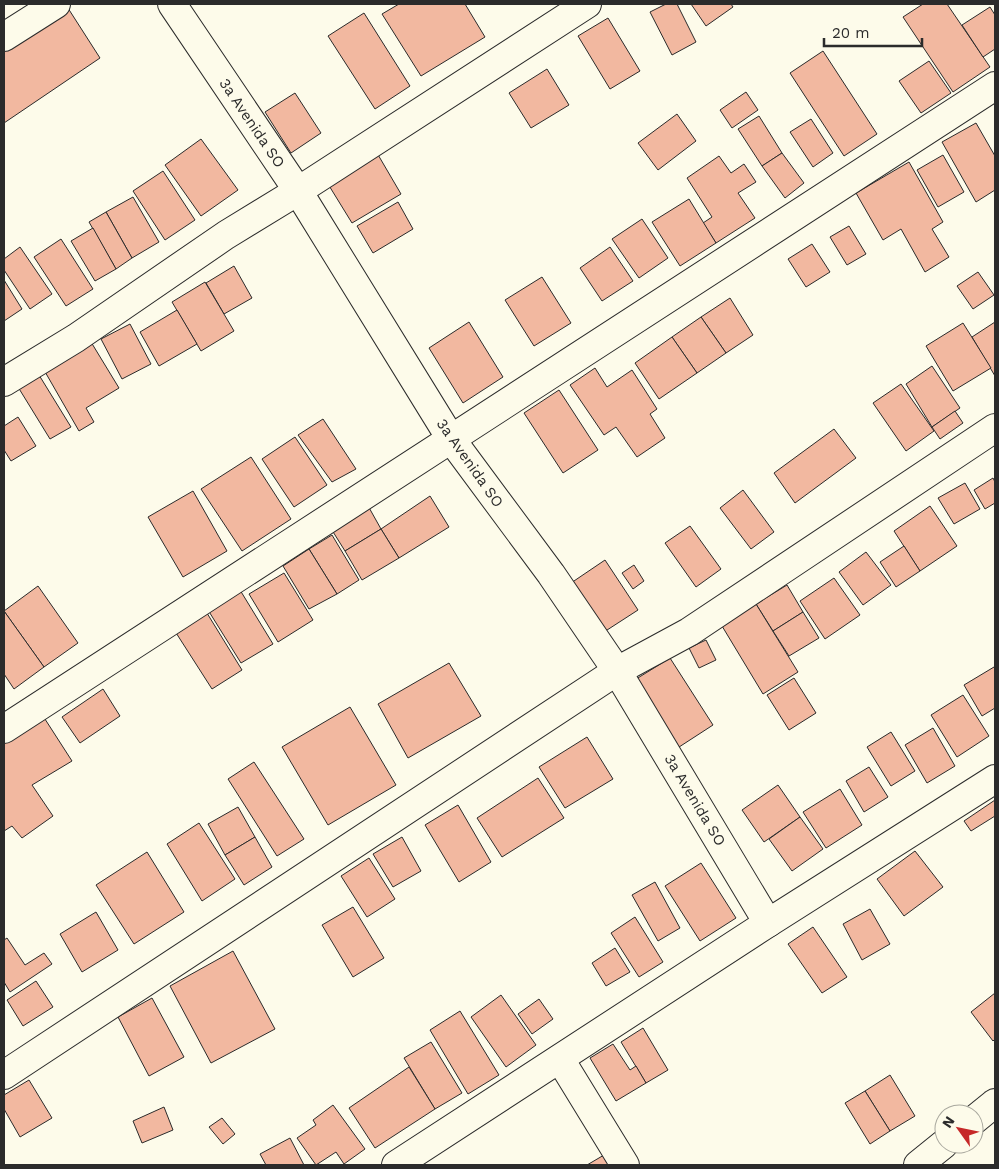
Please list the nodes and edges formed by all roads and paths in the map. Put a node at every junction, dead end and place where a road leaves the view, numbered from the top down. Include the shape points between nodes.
1 (56, 4) edge
2 (172, 4) edge
3 (587, 4) edge
4 (4, 37) edge
5 (995, 86) edge
6 (298, 191) junction
7 (4, 382) edge
8 (995, 428) edge
9 (451, 439) junction
10 (617, 671) junction
11 (4, 729) edge
12 (995, 779) edge
13 (768, 923) junction
14 (560, 1059) junction
15 (4, 1075) edge
16 (995, 1103) edge
17 (984, 1112) edge
18 (934, 1152) edge
19 (396, 1165) edge
20 (625, 1165) edge
21 (918, 1165) edge

1 - 4 street
2 - 6 street, 3a Avenida SO
3 - 6 street
5 - 9 street
6 - 7 street
6 - 9 street, 3a Avenida SO
8 - 10 street via 690,632
9 - 10 street, 3a Avenida SO via 551,574
9 - 11 street
10 - 13 street, 3a Avenida SO
10 - 15 street
12 - 13 street
13 - 14 street
14 - 19 street
14 - 20 street
16 - 17 street
18 - 21 street

